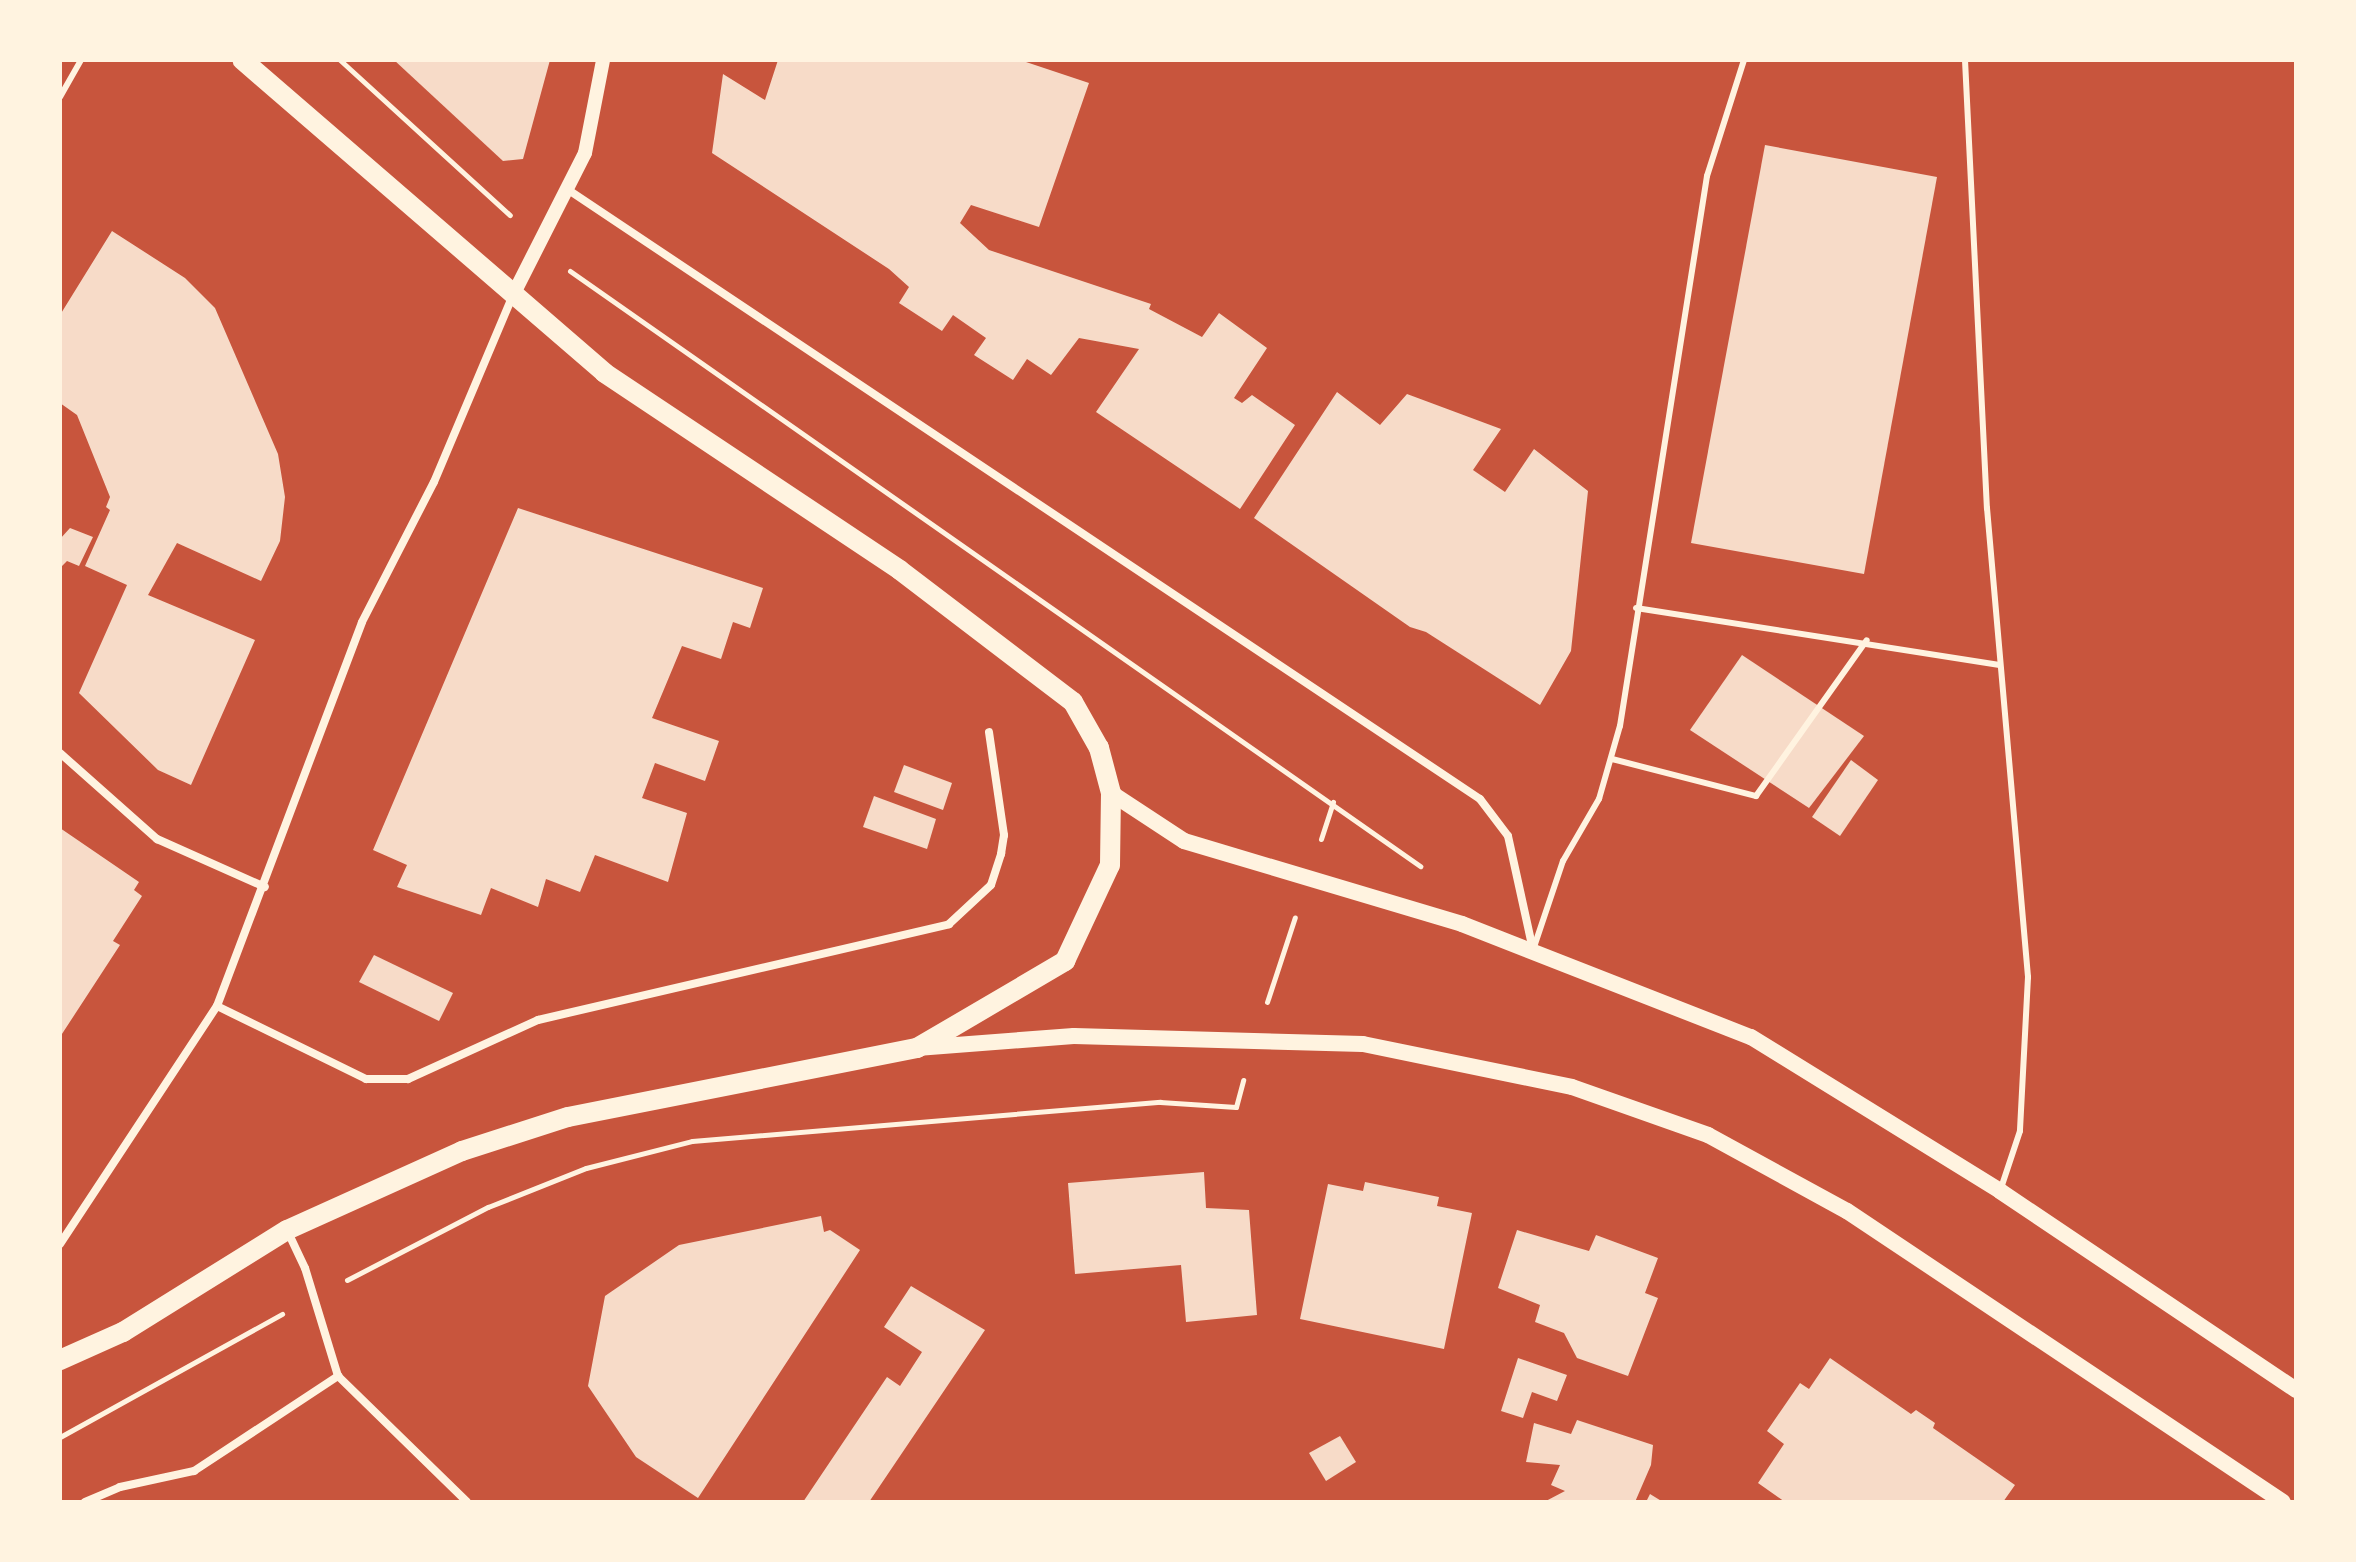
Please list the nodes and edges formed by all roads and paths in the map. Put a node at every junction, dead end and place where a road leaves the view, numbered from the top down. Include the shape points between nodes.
1 (81, 60) edge
2 (242, 60) edge
3 (340, 60) edge
4 (603, 60) edge
5 (1744, 60) edge
6 (1965, 60) edge
7 (60, 97) edge
8 (567, 189) junction
9 (538, 242) junction
10 (512, 297) junction
11 (1636, 608) junction
12 (1867, 640) junction
13 (2000, 665) junction
14 (989, 732) dead end
15 (60, 753) edge
16 (1612, 759) junction
17 (1111, 793) junction
18 (1333, 802) dead end
19 (1309, 877) junction
20 (265, 887) junction
21 (1533, 950) junction
22 (217, 1006) junction
23 (1253, 1042) junction
24 (917, 1048) junction
25 (2000, 1191) junction
26 (287, 1230) junction
27 (60, 1244) edge
28 (313, 1298) junction
29 (60, 1360) edge
30 (338, 1376) junction
31 (2296, 1390) edge
32 (60, 1437) edge
33 (85, 1502) edge
34 (467, 1502) edge
35 (2283, 1502) edge

1 - 7 lane
2 - 10 main road
3 - 9 path
4 - 8 street via 585,153
5 - 11 lane via 1707,176
6 - 13 lane
8 - 9 street
8 - 21 street via 1480,799 1508,836
9 - 10 street
9 - 18 path via 561,265
10 - 17 main road via 605,373 900,570 1073,702 1099,748
10 - 20 street via 434,482 362,622
11 - 12 lane
11 - 16 lane
12 - 13 lane
12 - 16 lane via 1756,796
13 - 25 lane via 2028,977 2020,1131
14 - 22 street via 1004,835 1001,854 991,885 949,924 538,1020 408,1079 366,1079
15 - 20 street via 157,839
16 - 21 lane via 1599,799 1563,861
17 - 19 main road via 1184,841
17 - 24 main road via 1110,865 1065,961
19 - 21 main road
19 - 23 path
20 - 22 street
21 - 25 main road via 1751,1037
22 - 27 street
23 - 24 main road via 1074,1036
23 - 28 path via 1236,1107 1160,1102 692,1141 586,1168 488,1207
23 - 35 main road via 1363,1044 1572,1087 1708,1135 1847,1211
24 - 26 main road via 568,1117 462,1151
25 - 31 main road
26 - 28 street
26 - 29 main road via 123,1332
28 - 30 street
28 - 32 path
30 - 33 street via 194,1471 120,1487
30 - 34 street

